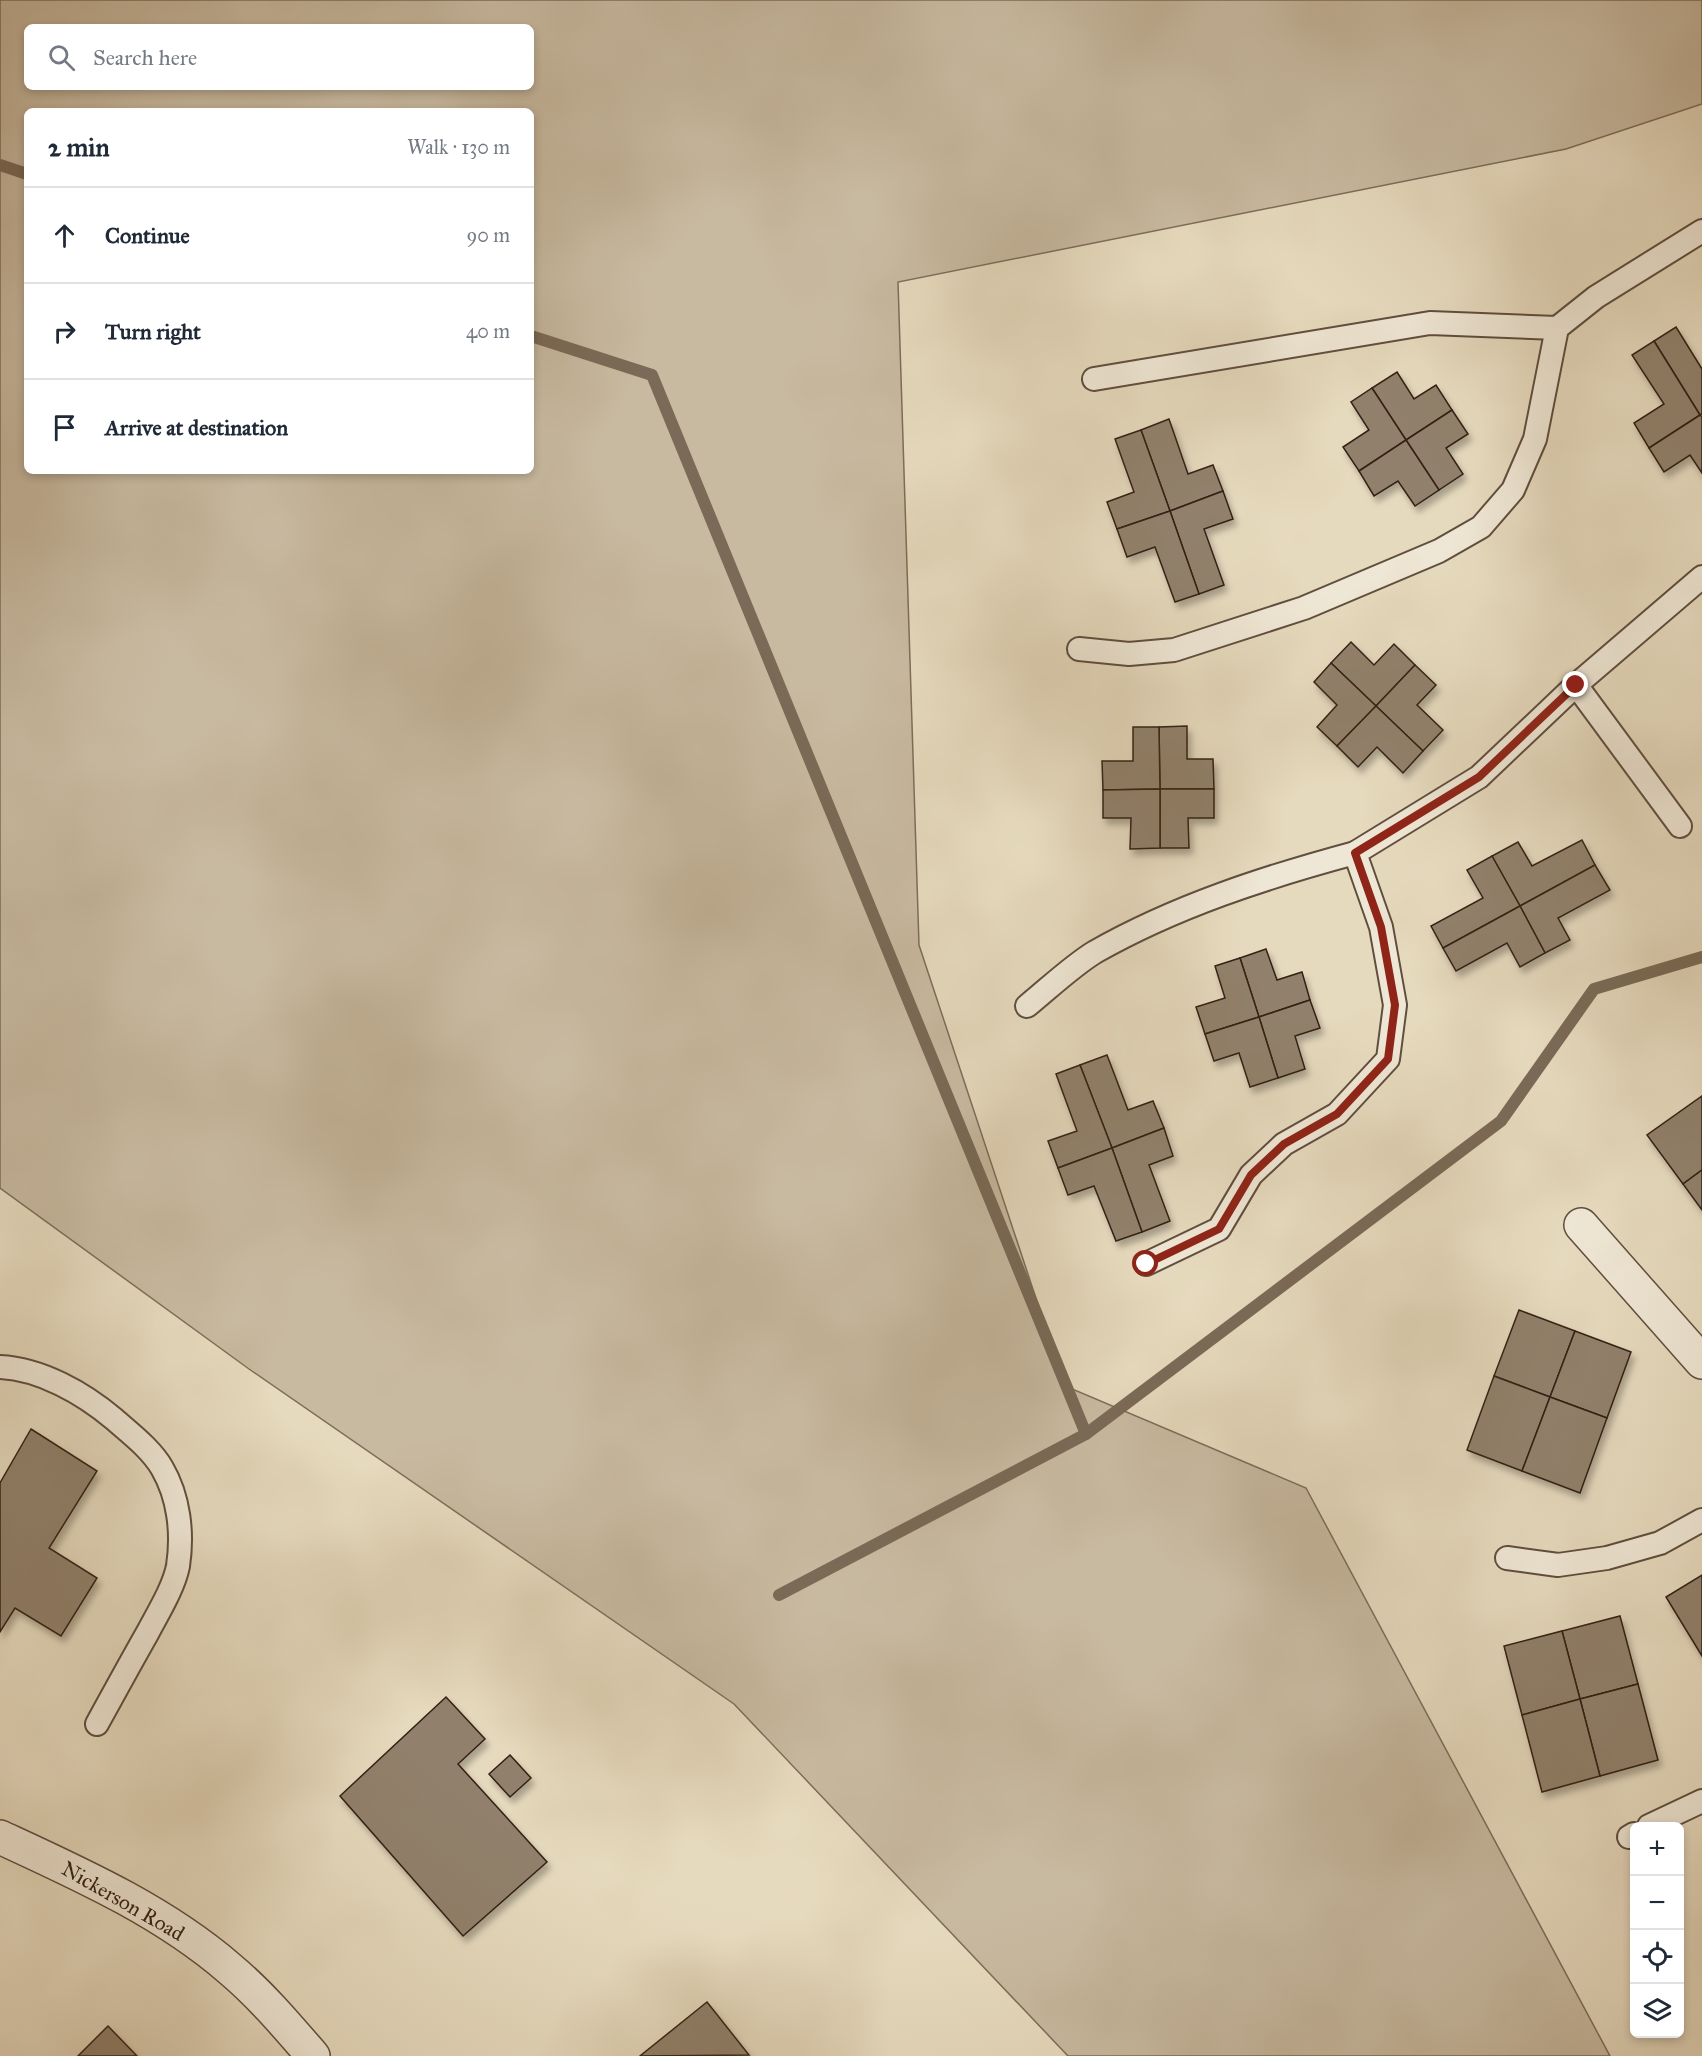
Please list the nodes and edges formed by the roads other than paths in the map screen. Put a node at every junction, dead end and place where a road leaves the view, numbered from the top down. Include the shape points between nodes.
1 (1702, 231) edge
2 (1557, 328) junction
3 (1094, 379) dead end
4 (1702, 577) edge
5 (1079, 649) dead end
6 (1576, 685) junction
7 (1680, 826) dead end
8 (1355, 853) junction
9 (1027, 1006) dead end
10 (1581, 1225) dead end
11 (1146, 1264) dead end
12 (1702, 1362) edge
13 (0, 1367) edge
14 (1702, 1520) edge
15 (1507, 1558) dead end
16 (97, 1724) dead end
17 (1702, 1801) edge
18 (1659, 1822) edge
19 (0, 1837) edge
20 (313, 2056) edge

1 - 2 lane via 1596,297
2 - 3 lane via 1430,323
2 - 5 lane via 1534,439 1513,490 1481,527 1439,551 1304,608 1174,650 1129,654
4 - 6 lane
6 - 7 lane
6 - 8 lane via 1479,777
8 - 9 lane via 1287,871 1182,909 1093,953
8 - 11 lane via 1381,927 1395,1005 1388,1059 1337,1114 1284,1144 1251,1175 1219,1229
10 - 12 street
13 - 16 lane via 40,1375 77,1393 112,1417 140,1441 161,1467 174,1494 180,1528 178,1567 163,1604
14 - 15 lane via 1660,1543 1607,1558 1558,1565
17 - 18 lane
19 - 20 street, Nickerson Road via 166,1921 230,1969

